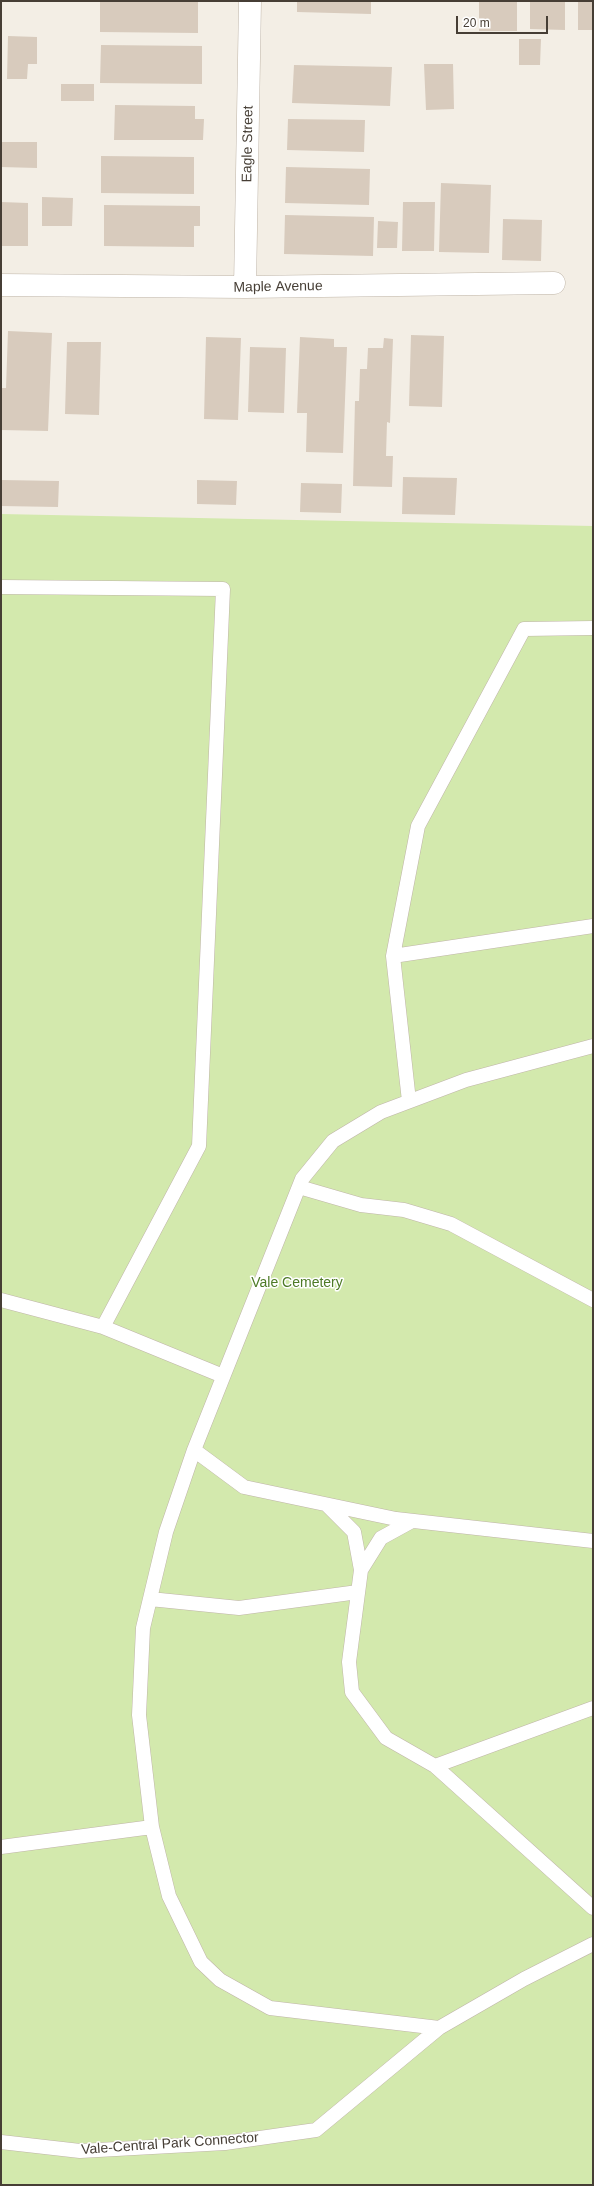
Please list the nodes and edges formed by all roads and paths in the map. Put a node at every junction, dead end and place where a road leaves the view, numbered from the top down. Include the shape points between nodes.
1 (250, 1) edge
2 (554, 283) dead end
3 (1, 285) edge
4 (245, 287) junction
5 (1, 587) edge
6 (593, 628) edge
7 (593, 926) edge
8 (393, 956) junction
9 (593, 1046) edge
10 (409, 1101) junction
11 (299, 1187) junction
12 (1, 1300) edge
13 (593, 1300) edge
14 (104, 1327) junction
15 (223, 1376) junction
16 (194, 1450) junction
17 (327, 1505) junction
18 (412, 1521) junction
19 (593, 1542) edge
20 (361, 1570) junction
21 (358, 1592) junction
22 (150, 1599) junction
23 (593, 1708) edge
24 (435, 1766) junction
25 (152, 1827) junction
26 (1, 1847) edge
27 (593, 1908) edge
28 (593, 1944) edge
29 (439, 2028) junction
30 (1, 2142) edge

1 - 4 street, Eagle Street
2 - 4 street, Maple Avenue
3 - 4 street, Maple Avenue
5 - 14 lane via 223,589 199,1146
6 - 8 lane via 524,629 418,826
7 - 8 lane
8 - 10 lane
9 - 10 lane via 466,1080
10 - 11 lane via 381,1112 333,1141 302,1179
11 - 13 lane via 361,1205 404,1210 451,1224
11 - 15 lane
12 - 14 lane
14 - 15 lane
15 - 16 lane
16 - 17 lane via 244,1487
16 - 22 lane via 166,1532
17 - 18 lane
17 - 20 lane via 354,1532
18 - 19 lane
18 - 20 lane via 380,1538
20 - 21 lane
21 - 22 lane via 239,1608
21 - 24 lane via 349,1662 352,1692 386,1738
22 - 25 lane via 143,1628 139,1715
23 - 24 lane
24 - 27 lane
25 - 26 lane
25 - 29 lane via 169,1896 201,1962 220,1980 270,2008
28 - 29 lane, Vale-Central Park Connector via 524,1979
29 - 30 lane, Vale-Central Park Connector via 316,2130 225,2143 80,2151

